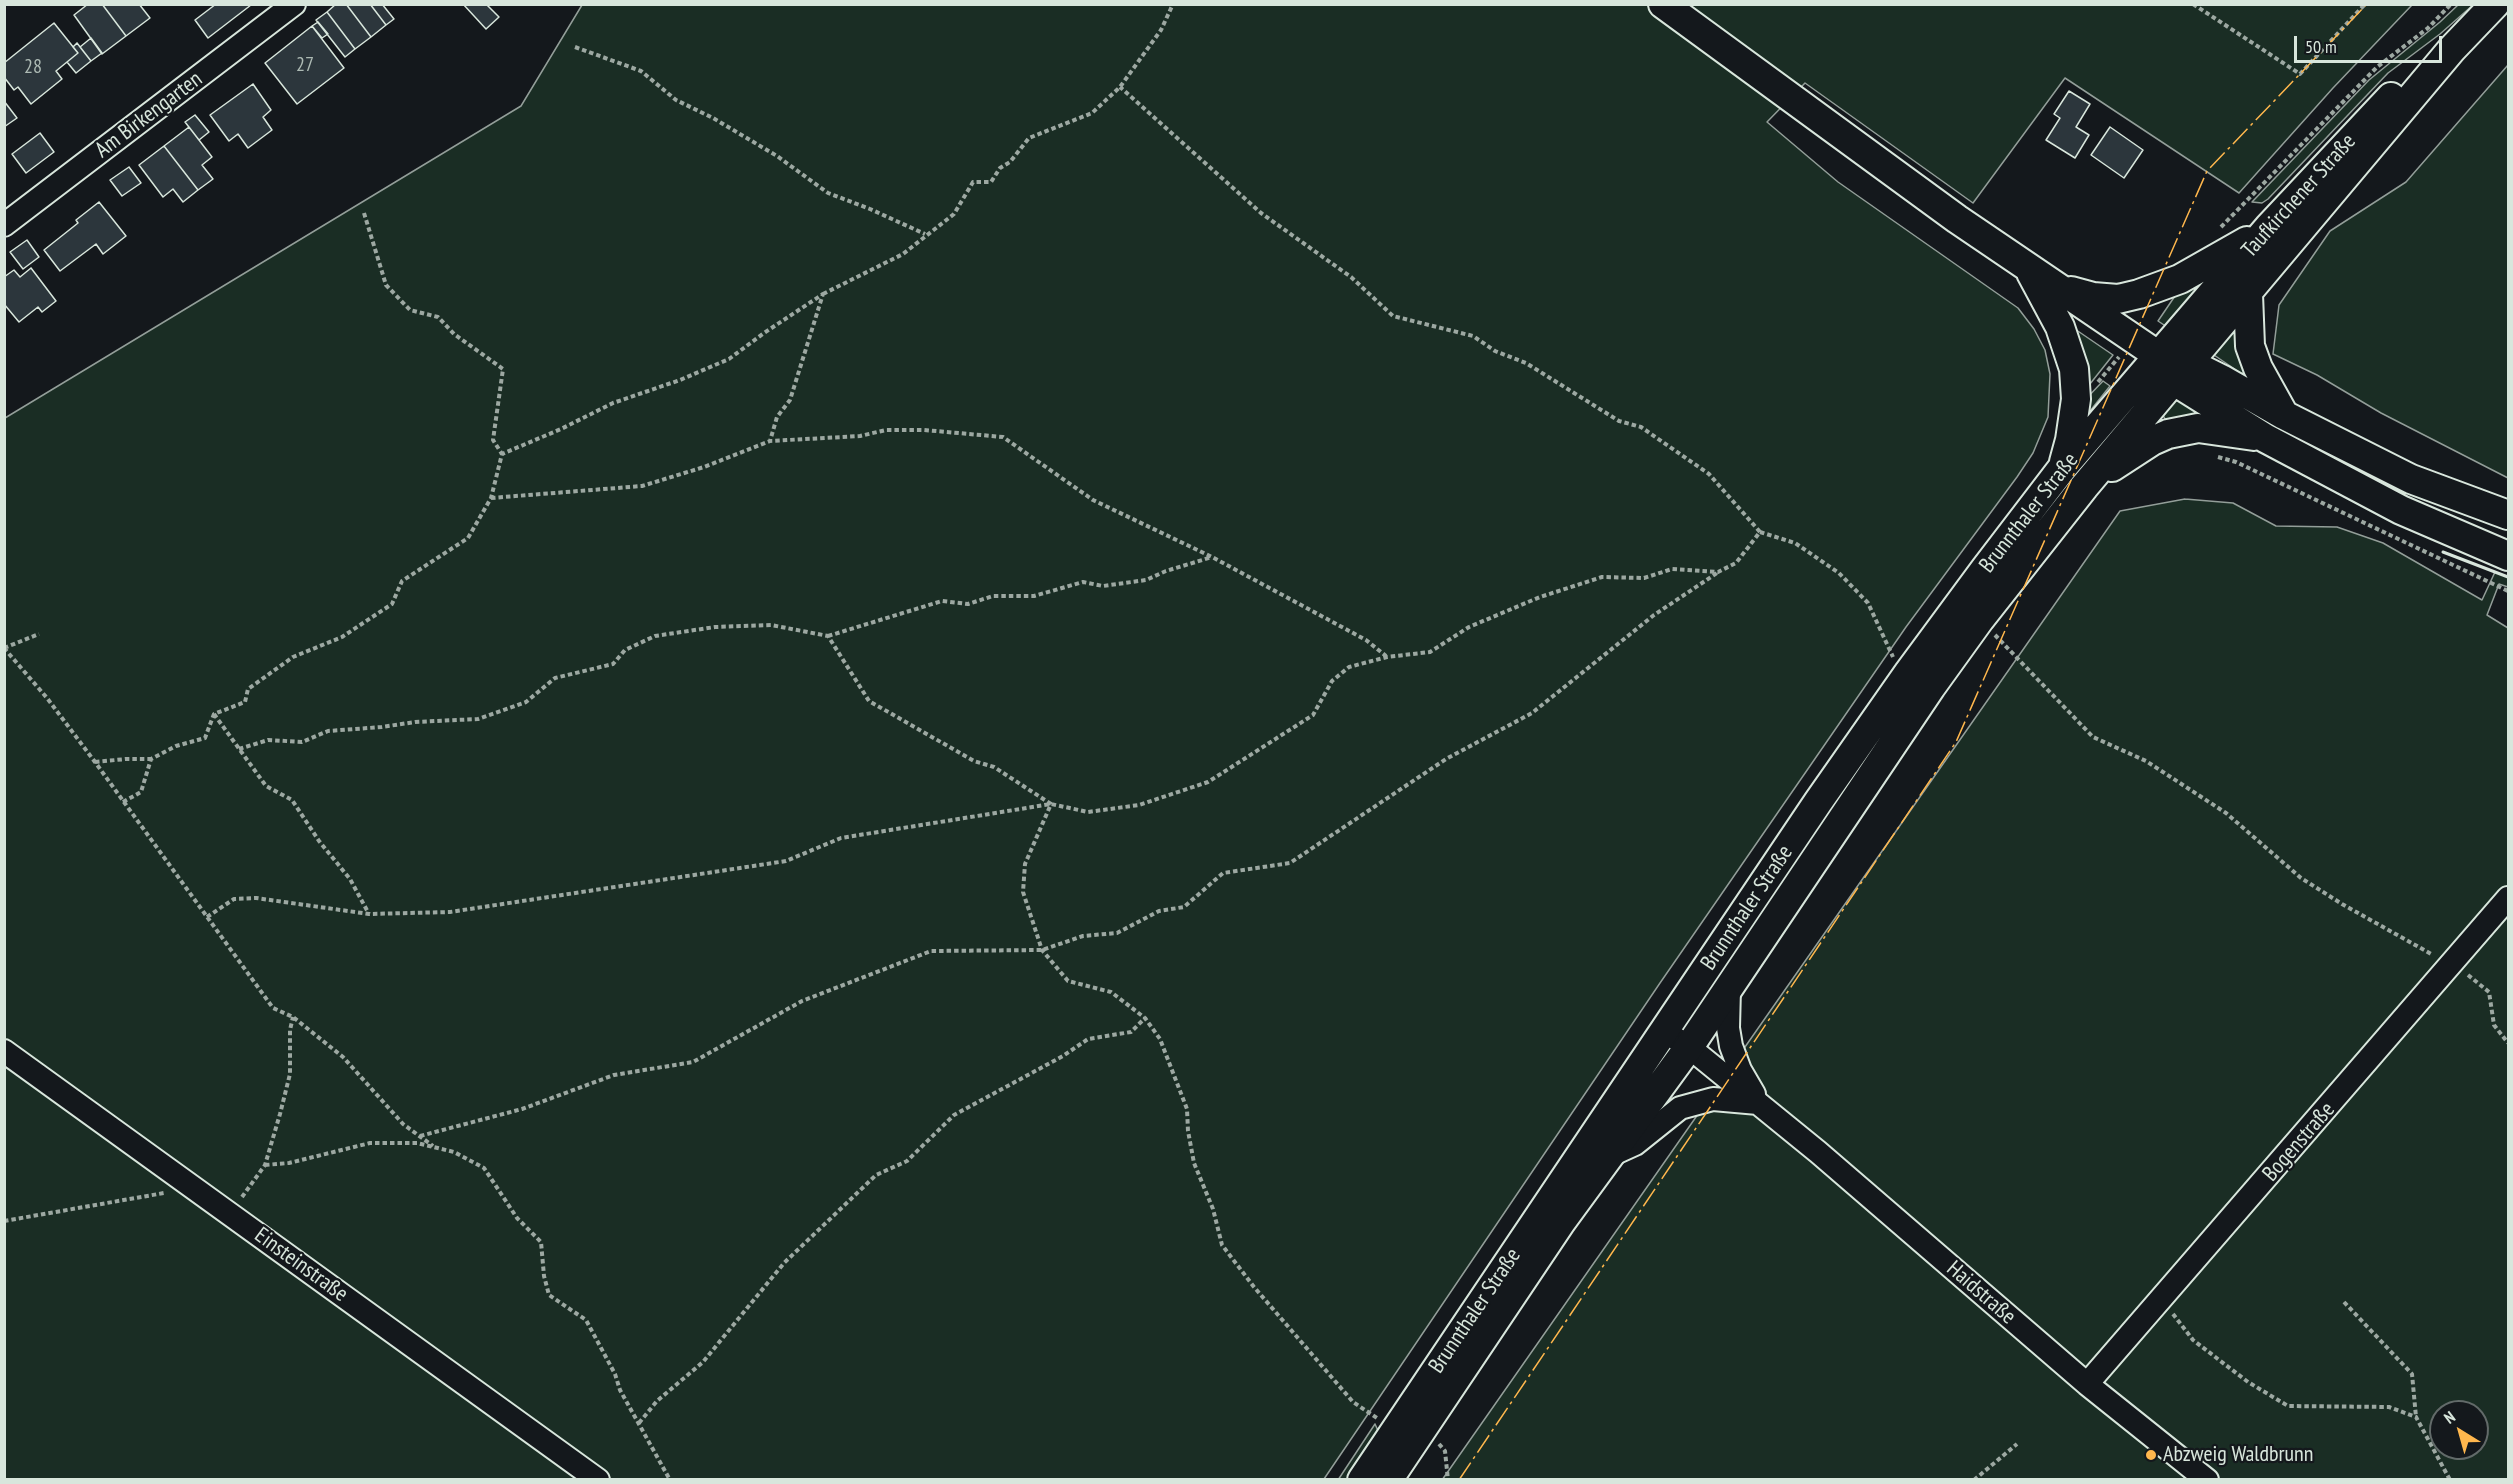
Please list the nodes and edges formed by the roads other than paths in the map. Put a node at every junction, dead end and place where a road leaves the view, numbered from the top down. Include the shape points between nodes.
1 (294, 4) edge
2 (1663, 4) edge
3 (2495, 4) edge
4 (2452, 49) junction
5 (4, 225) edge
6 (2270, 227) junction
7 (2028, 268) junction
8 (2057, 288) junction
9 (2248, 294) junction
10 (2159, 356) junction
11 (2182, 372) junction
12 (2284, 415) junction
13 (2265, 438) junction
14 (2063, 467) junction
15 (2084, 487) junction
16 (2508, 515) edge
17 (2508, 556) edge
18 (2508, 898) edge
19 (1729, 988) junction
20 (1664, 1031) junction
21 (1689, 1047) junction
22 (4, 1051) edge
23 (1758, 1104) junction
24 (1613, 1154) junction
25 (2087, 1384) junction
26 (598, 1479) edge
27 (1362, 1479) edge
28 (1388, 1479) edge
29 (2207, 1479) edge

1 - 5 street, Am Birkengarten
2 - 7 main road
3 - 4 main road, Taufkirchener Straße
4 - 6 main road, Taufkirchener Straße via 2392,95
4 - 9 main road, Taufkirchener Straße
6 - 8 main road via 2189,275 2139,294 2118,299
6 - 10 main road, Taufkirchener Straße
7 - 8 main road
7 - 14 main road via 2061,327 2074,369 2076,399
8 - 10 main road
9 - 11 main road, Taufkirchener Straße
9 - 12 main road via 2250,346
10 - 11 main road
10 - 14 main road, Brunnthaler Straße
11 - 12 main road via 2221,379
11 - 13 main road
11 - 15 main road, Brunnthaler Straße
12 - 16 main road via 2411,479
13 - 15 main road via 2198,428 2168,434
13 - 17 main road via 2401,510
14 - 20 main road, Brunnthaler Straße via 1909,672
15 - 19 main road, Brunnthaler Straße via 1931,687
18 - 25 street, Bogenstraße
19 - 21 main road, Brunnthaler Straße
19 - 23 street, Haidstraße via 1731,1046
20 - 21 street, Haidstraße
20 - 27 main road, Brunnthaler Straße
21 - 23 street, Haidstraße
21 - 24 main road, Brunnthaler Straße
22 - 26 street, Einsteinstraße
23 - 24 street via 1713,1099 1680,1108 1635,1144
23 - 25 street, Haidstraße
24 - 28 main road, Brunnthaler Straße via 1562,1222
25 - 29 street, Haidstraße

